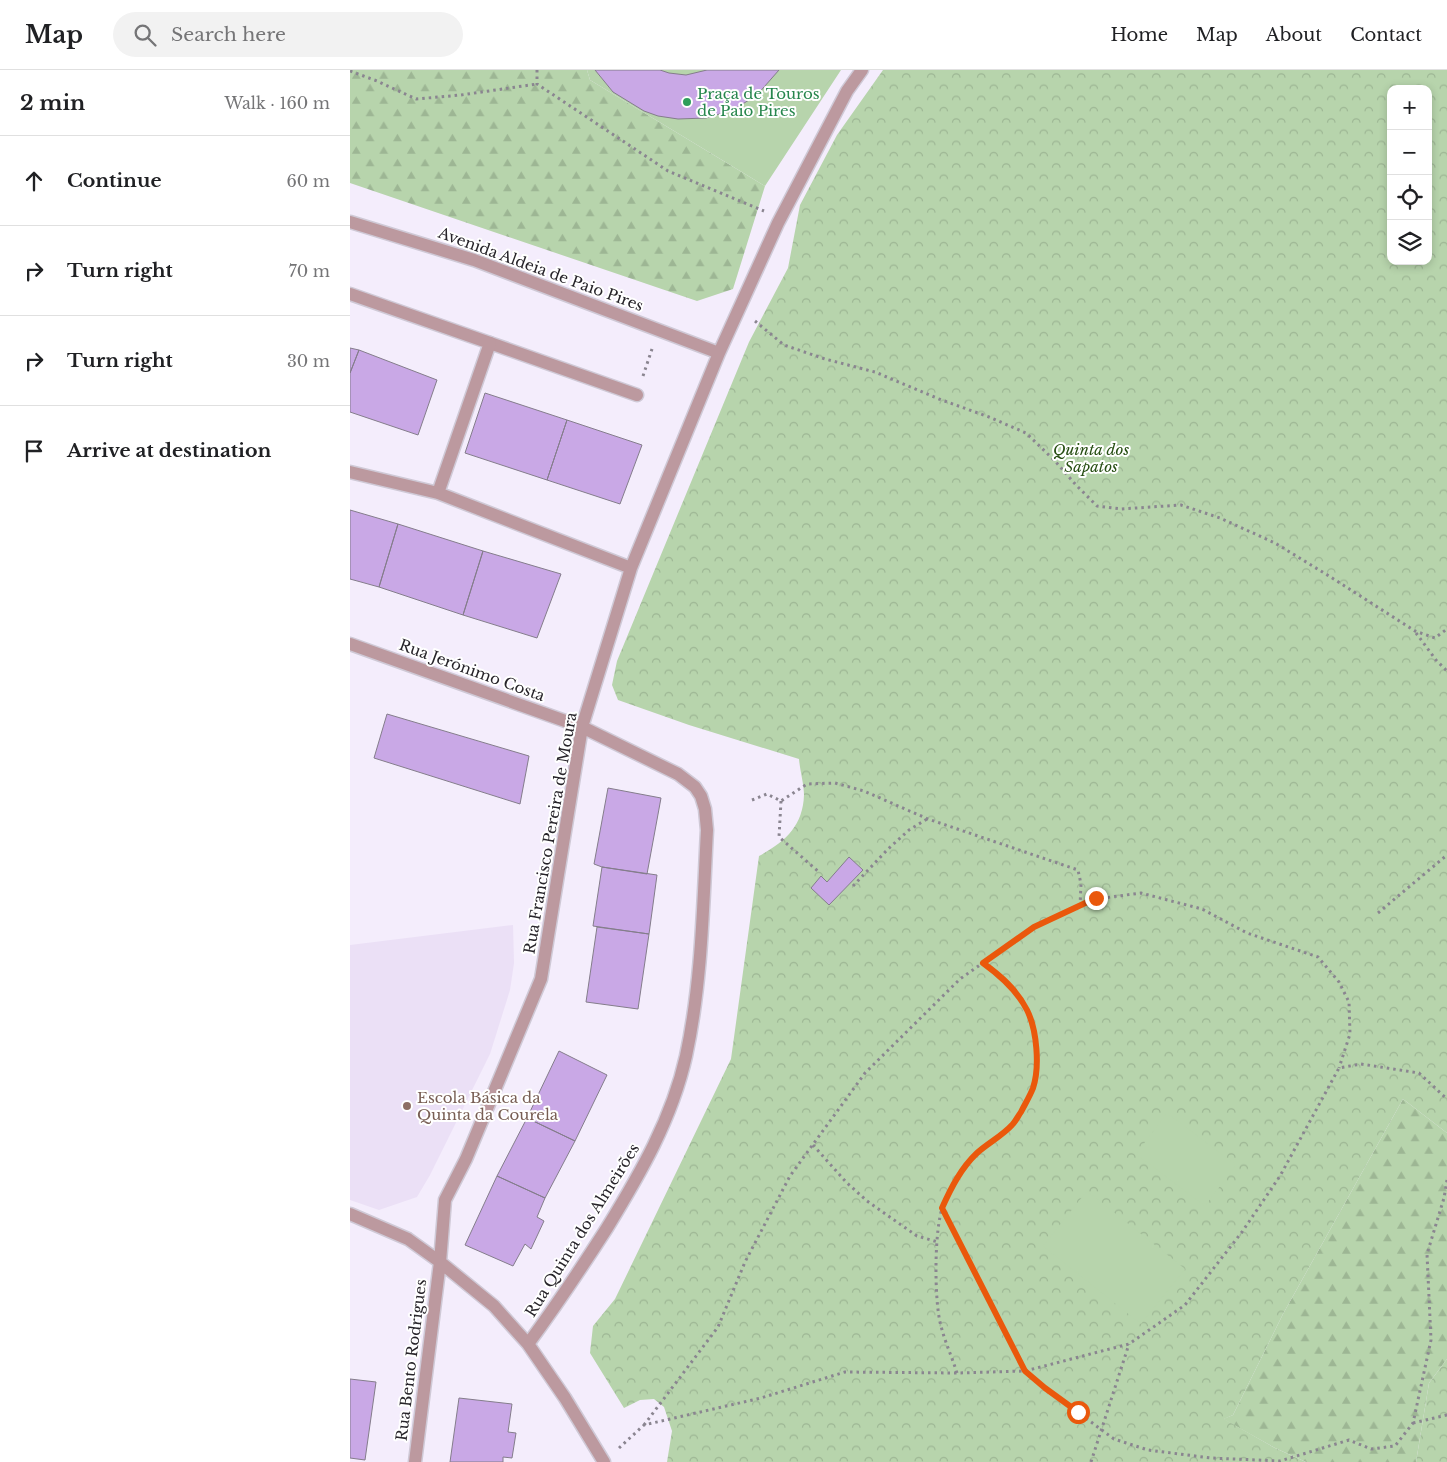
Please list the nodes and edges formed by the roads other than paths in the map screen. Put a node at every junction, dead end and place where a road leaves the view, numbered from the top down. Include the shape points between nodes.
1 (862, 70) edge
2 (350, 222) edge
3 (350, 294) edge
4 (490, 343) junction
5 (719, 353) junction
6 (637, 395) road end
7 (350, 472) edge
8 (438, 493) junction
9 (631, 568) junction
10 (350, 644) edge
11 (582, 727) junction
12 (350, 1214) edge
13 (440, 1262) junction
14 (528, 1344) junction
15 (415, 1462) edge
16 (604, 1462) edge

1 - 5 street, Rua Francisco Pereira de Moura via 847,91 781,216
2 - 5 street, Avenida Aldeia de Paio Pires via 474,260
3 - 4 street
4 - 6 street
4 - 8 street
5 - 9 street, Rua Francisco Pereira de Moura
7 - 8 street
8 - 9 street
9 - 11 street, Rua Francisco Pereira de Moura
10 - 11 street, Rua Jerónimo Costa
11 - 13 street, Rua Francisco Pereira de Moura via 541,979 466,1159 445,1200
11 - 14 street, Rua Quinta dos Almeirões via 678,774 701,796 707,830 698,974 686,1057 652,1150 556,1308
12 - 13 street via 408,1239
13 - 14 street via 494,1306
13 - 15 street, Rua Bento Rodrigues
14 - 16 street

